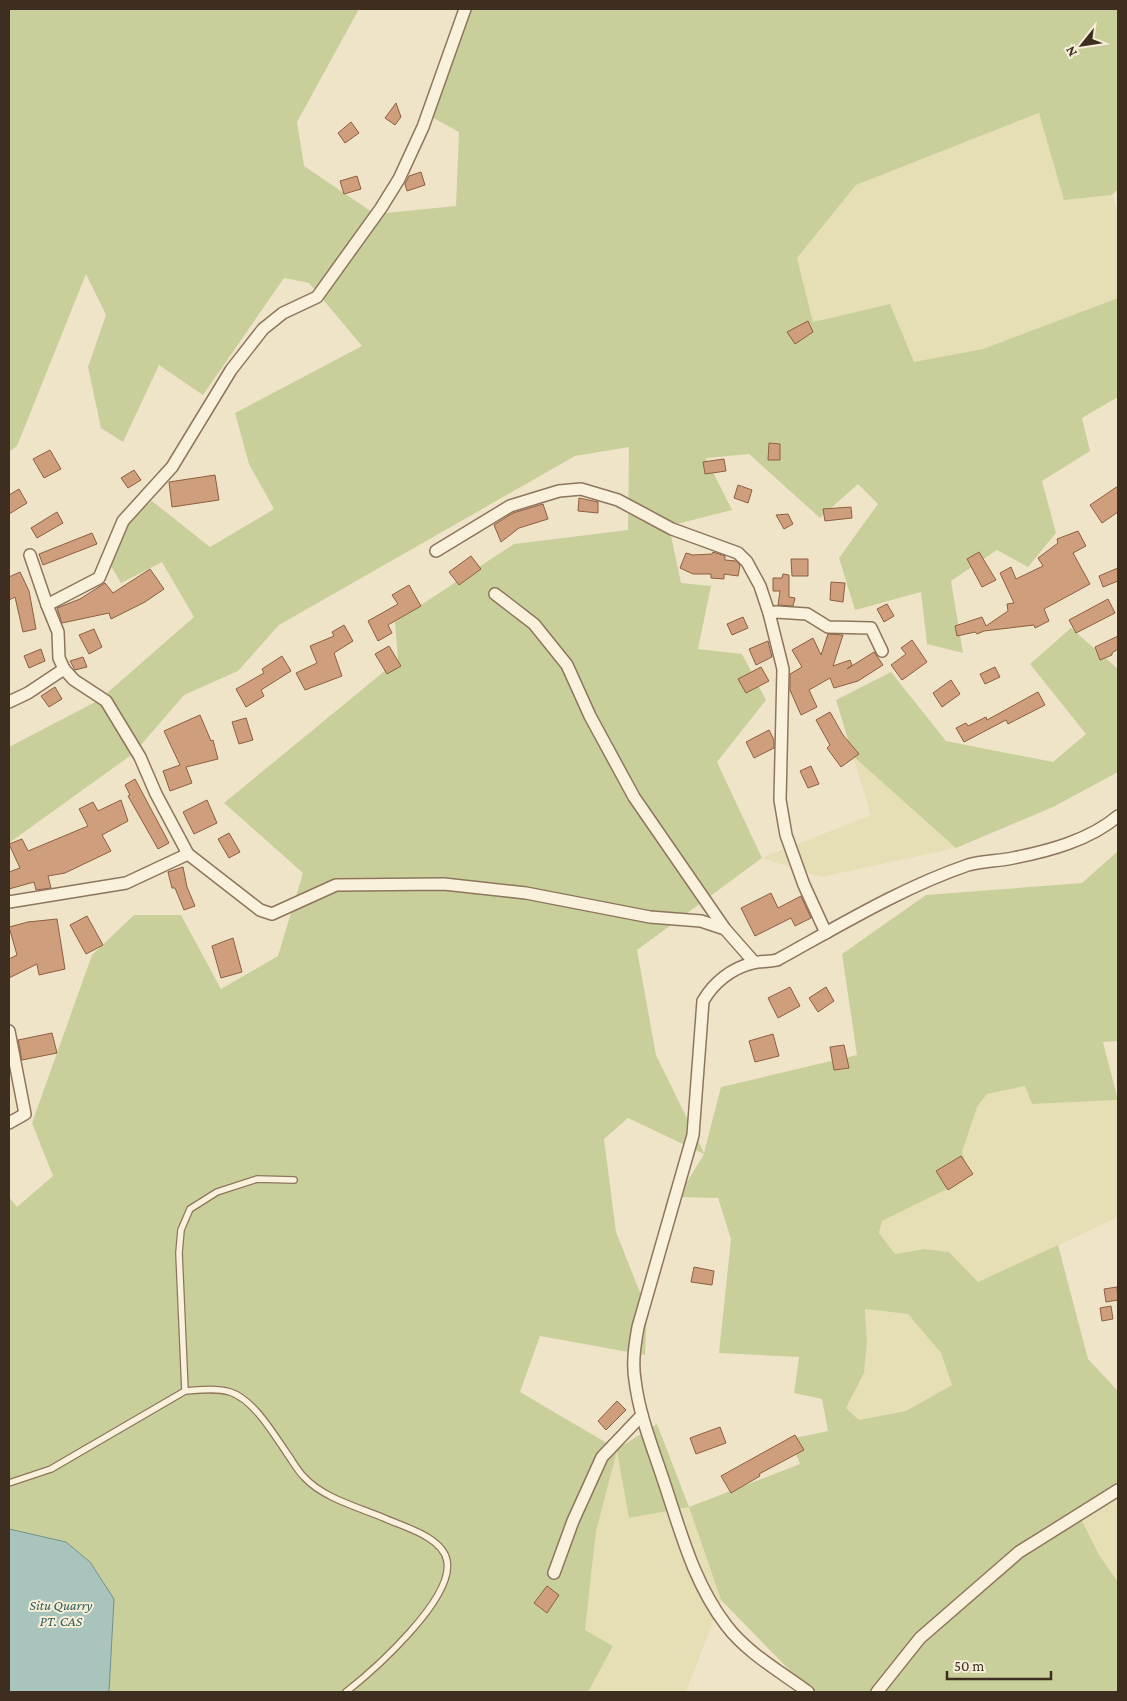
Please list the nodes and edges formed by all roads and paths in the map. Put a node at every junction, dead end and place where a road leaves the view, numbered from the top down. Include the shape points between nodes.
1 (465, 9) edge
2 (436, 551) dead end
3 (30, 555) dead end
4 (495, 594) dead end
5 (47, 605) junction
6 (769, 613) junction
7 (882, 651) dead end
8 (64, 669) junction
9 (9, 702) edge
10 (1118, 816) edge
11 (188, 854) junction
12 (9, 902) edge
13 (725, 929) junction
14 (826, 933) junction
15 (754, 962) junction
16 (9, 1032) edge
17 (9, 1122) edge
18 (294, 1180) dead end
19 (185, 1391) junction
20 (642, 1415) junction
21 (9, 1483) edge
22 (1118, 1490) edge
23 (554, 1573) dead end
24 (346, 1692) edge
25 (808, 1692) edge
26 (877, 1692) edge

1 - 5 street via 423,127 399,180 381,208 316,297 284,313 263,329 231,370 172,467 123,521 99,578
2 - 6 street via 510,506 559,491 592,491 618,500 672,529 738,553 760,586
3 - 5 street
4 - 13 street via 534,624 567,665 590,716 634,797
5 - 8 street via 58,632 59,658
6 - 7 street via 807,614 828,627 871,628
6 - 14 street via 783,669 780,800 786,835
8 - 9 street
8 - 11 street via 74,680 106,701 140,757
10 - 14 street via 1080,840 1014,858 970,865 891,897
11 - 12 street via 126,883
11 - 13 street via 260,910 272,914 336,885 444,884 526,893 650,917 701,921
13 - 15 street
14 - 15 street via 777,960
15 - 20 street via 712,986 701,1013 693,1135 634,1351 634,1379
16 - 17 street via 26,1114
18 - 19 lane via 257,1179 217,1192 190,1208 181,1230 179,1253
19 - 21 lane via 51,1469
19 - 24 lane via 232,1392 265,1421 303,1477 319,1490 421,1534 443,1551 448,1572 434,1602 411,1633
20 - 23 street via 602,1457
20 - 25 street via 689,1558 716,1611 746,1646
22 - 26 street via 1019,1552 920,1638

